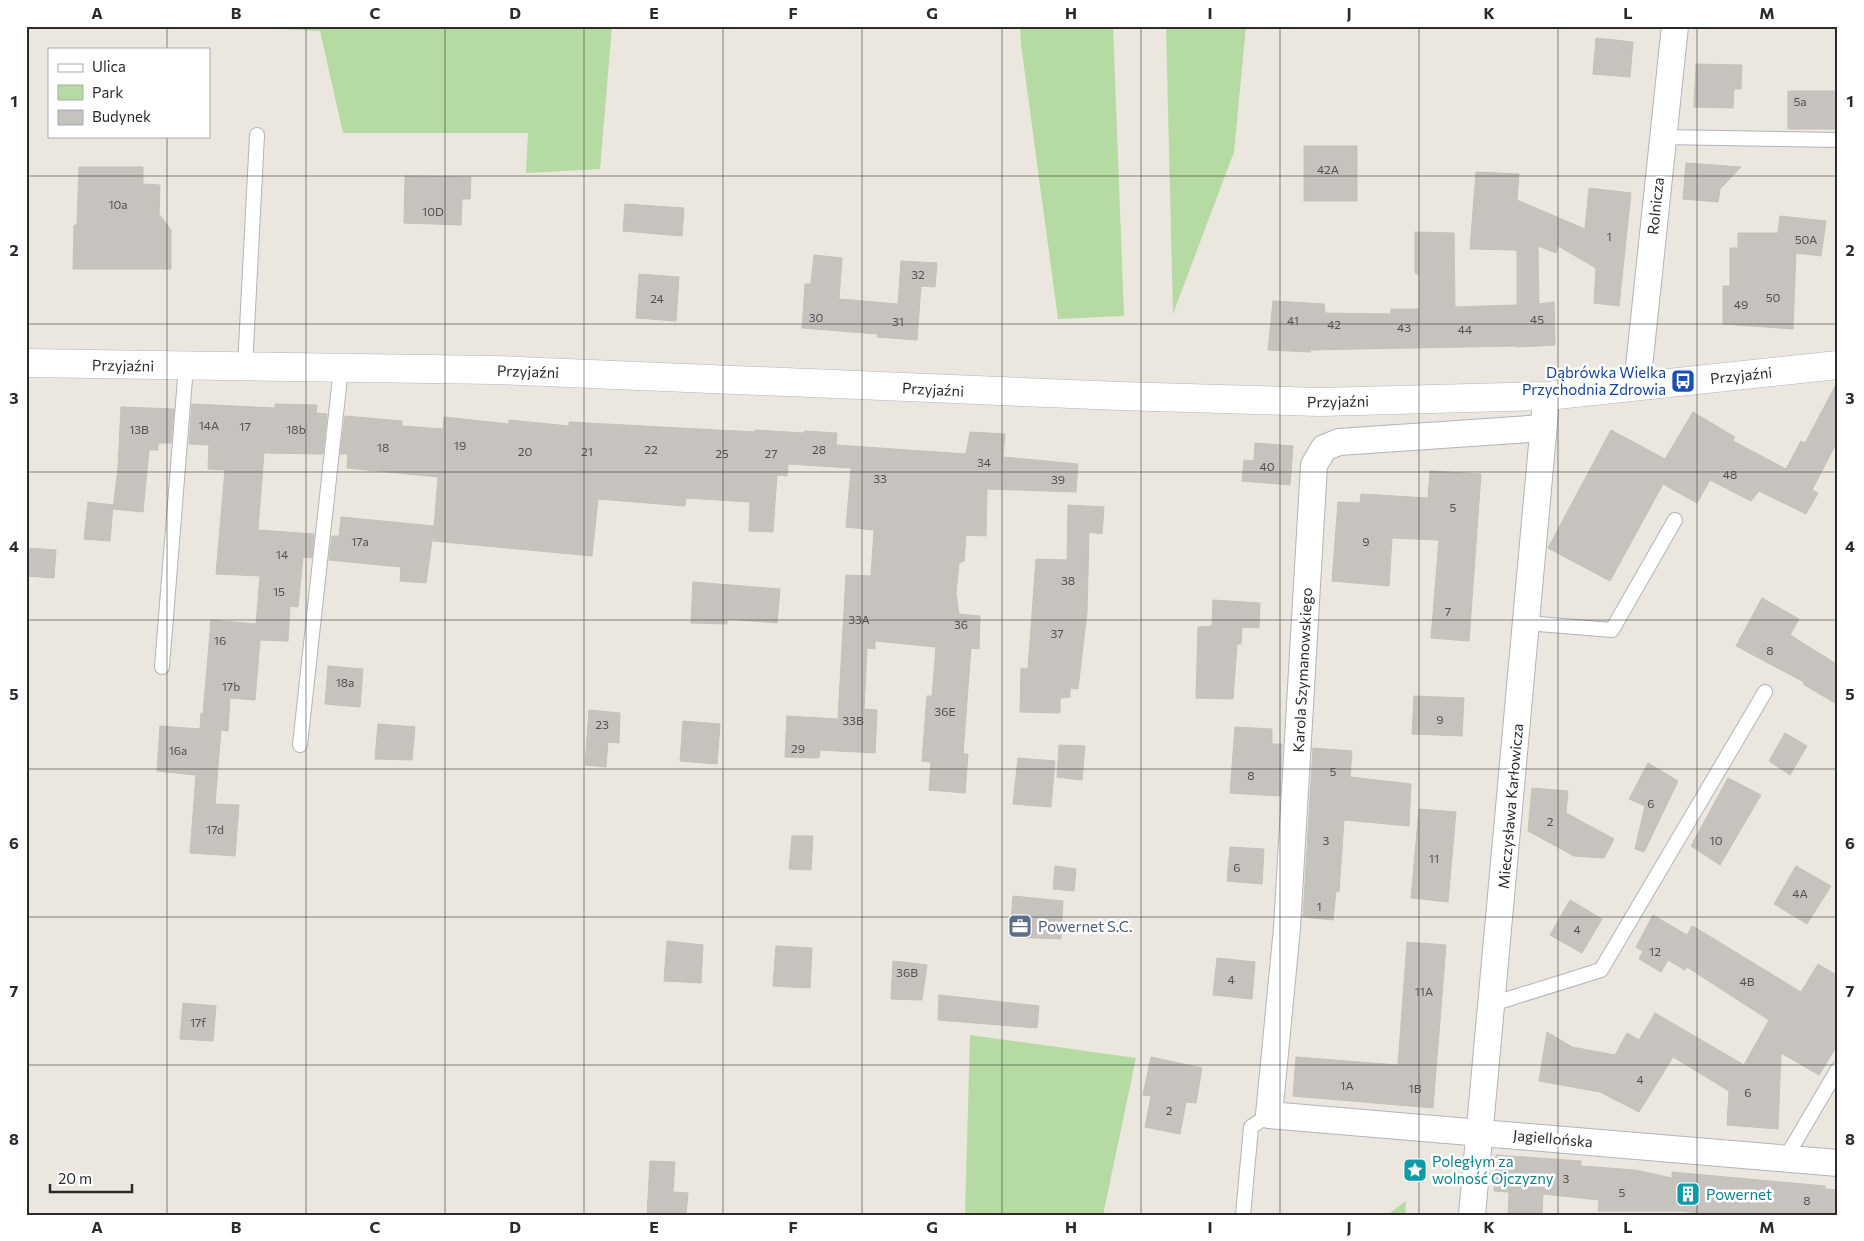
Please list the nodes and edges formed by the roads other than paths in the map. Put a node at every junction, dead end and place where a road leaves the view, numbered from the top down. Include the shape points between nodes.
1 (1675, 26) edge
2 (257, 135) dead end
3 (1662, 137) junction
4 (1838, 140) edge
5 (26, 363) edge
6 (186, 366) junction
7 (1838, 366) edge
8 (245, 367) junction
9 (341, 368) junction
10 (1637, 386) junction
11 (1547, 396) junction
12 (1543, 428) junction
13 (1675, 520) dead end
14 (1526, 623) junction
15 (162, 666) dead end
16 (1765, 692) dead end
17 (300, 745) dead end
18 (1492, 1004) junction
19 (1838, 1069) edge
20 (1269, 1115) junction
21 (1480, 1132) junction
22 (1785, 1160) junction
23 (1838, 1163) edge
24 (1242, 1215) edge
25 (1472, 1215) edge

1 - 3 street, Rolnicza
2 - 8 lane
3 - 4 lane
3 - 10 street, Rolnicza
5 - 6 street, Przyjaźni
6 - 8 street, Przyjaźni
6 - 15 lane
7 - 10 street, Przyjaźni
8 - 9 street, Przyjaźni
9 - 11 street, Przyjaźni via 599,374 1320,402
9 - 17 lane
10 - 11 street, Przyjaźni
11 - 12 street, Mieczysława Karłowicza
12 - 14 street, Mieczysława Karłowicza
12 - 20 street, Karola Szymanowskiego via 1339,442 1324,448 1314,465 1287,928
13 - 14 lane via 1612,630
14 - 18 street, Mieczysława Karłowicza
16 - 18 lane via 1601,970
18 - 21 street, Mieczysława Karłowicza
19 - 22 lane
20 - 21 street, Jagiellońska
20 - 24 lane via 1251,1127
21 - 22 street, Jagiellońska
21 - 25 street, Mieczysława Karłowicza
22 - 23 street, Jagiellońska

